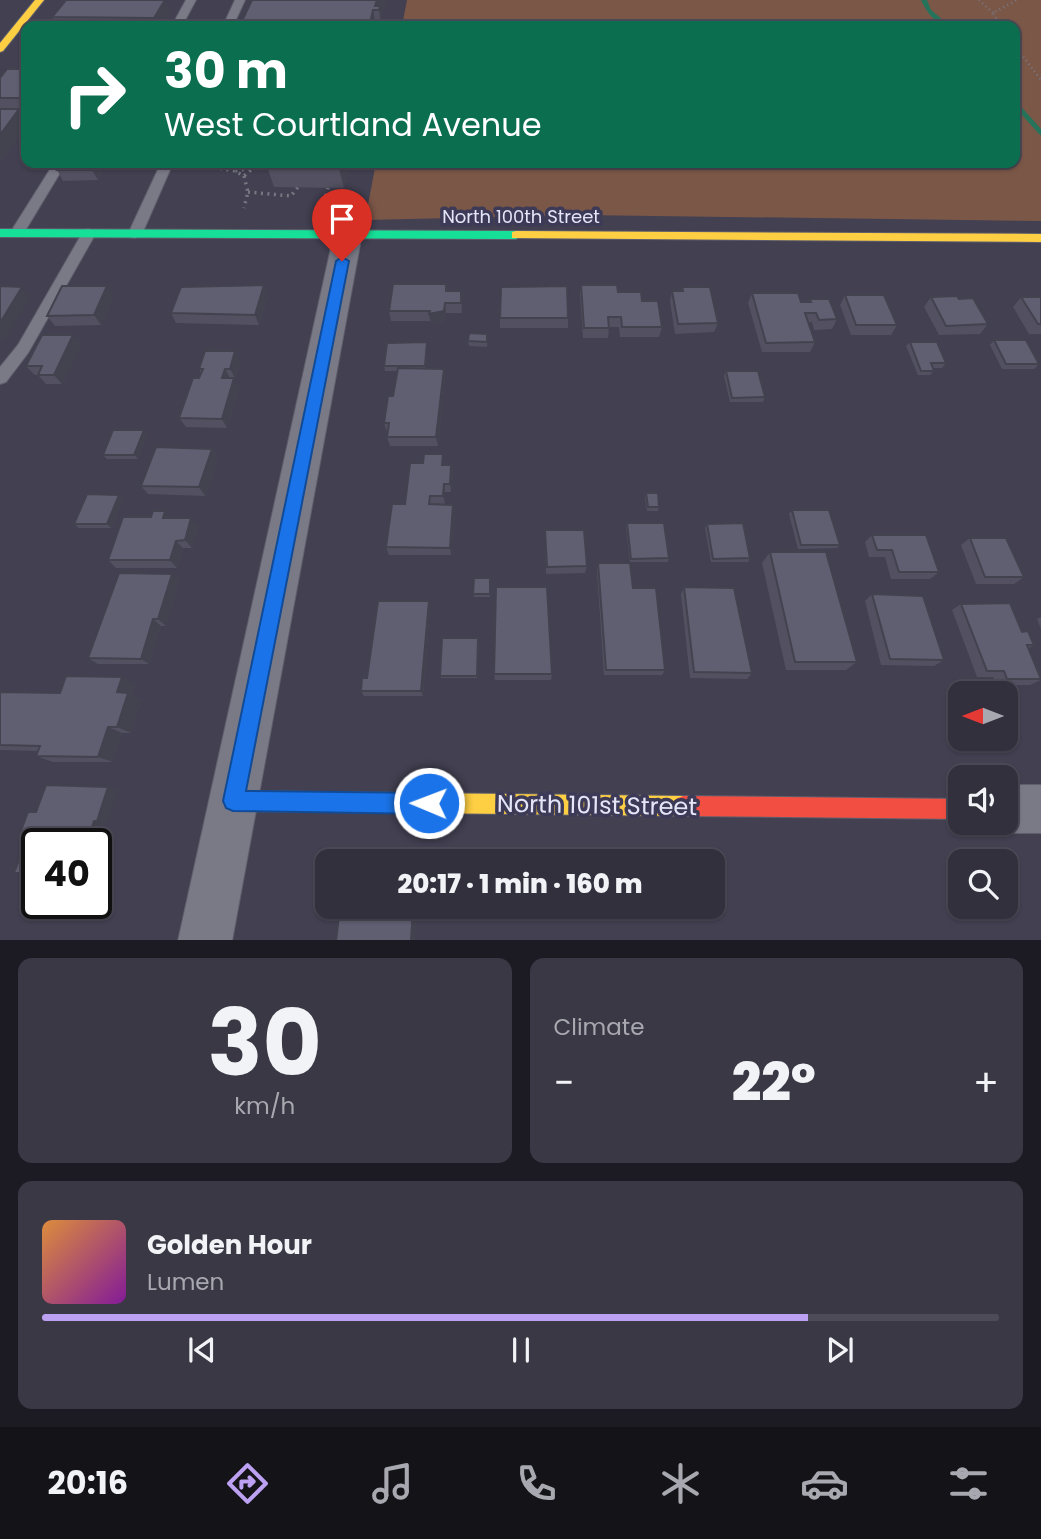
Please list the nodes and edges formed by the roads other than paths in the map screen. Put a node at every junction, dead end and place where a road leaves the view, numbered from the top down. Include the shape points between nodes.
1 (40, 0) edge
2 (191, 0) edge
3 (240, 0) edge
4 (23, 21) edge
5 (180, 21) edge
6 (230, 21) edge
7 (21, 24) edge
8 (4, 45) edge
9 (56, 168) edge
10 (165, 168) edge
11 (335, 221) junction
12 (89, 233) junction
13 (135, 234) junction
14 (6, 237) edge
15 (1041, 238) edge
16 (0, 378) edge
17 (233, 801) junction
18 (948, 808) edge
19 (1018, 809) edge
20 (1041, 809) edge
21 (205, 940) edge

1 - 4 street
2 - 5 lane
3 - 6 lane
7 - 8 street
9 - 14 lane
10 - 13 lane
11 - 13 street, North 100th Street
11 - 15 street, North 100th Street
11 - 17 street
12 - 13 street, North 100th Street
12 - 14 street, North 100th Street
12 - 16 lane via 23,349
17 - 18 street, North 101st Street
17 - 21 street
19 - 20 street

